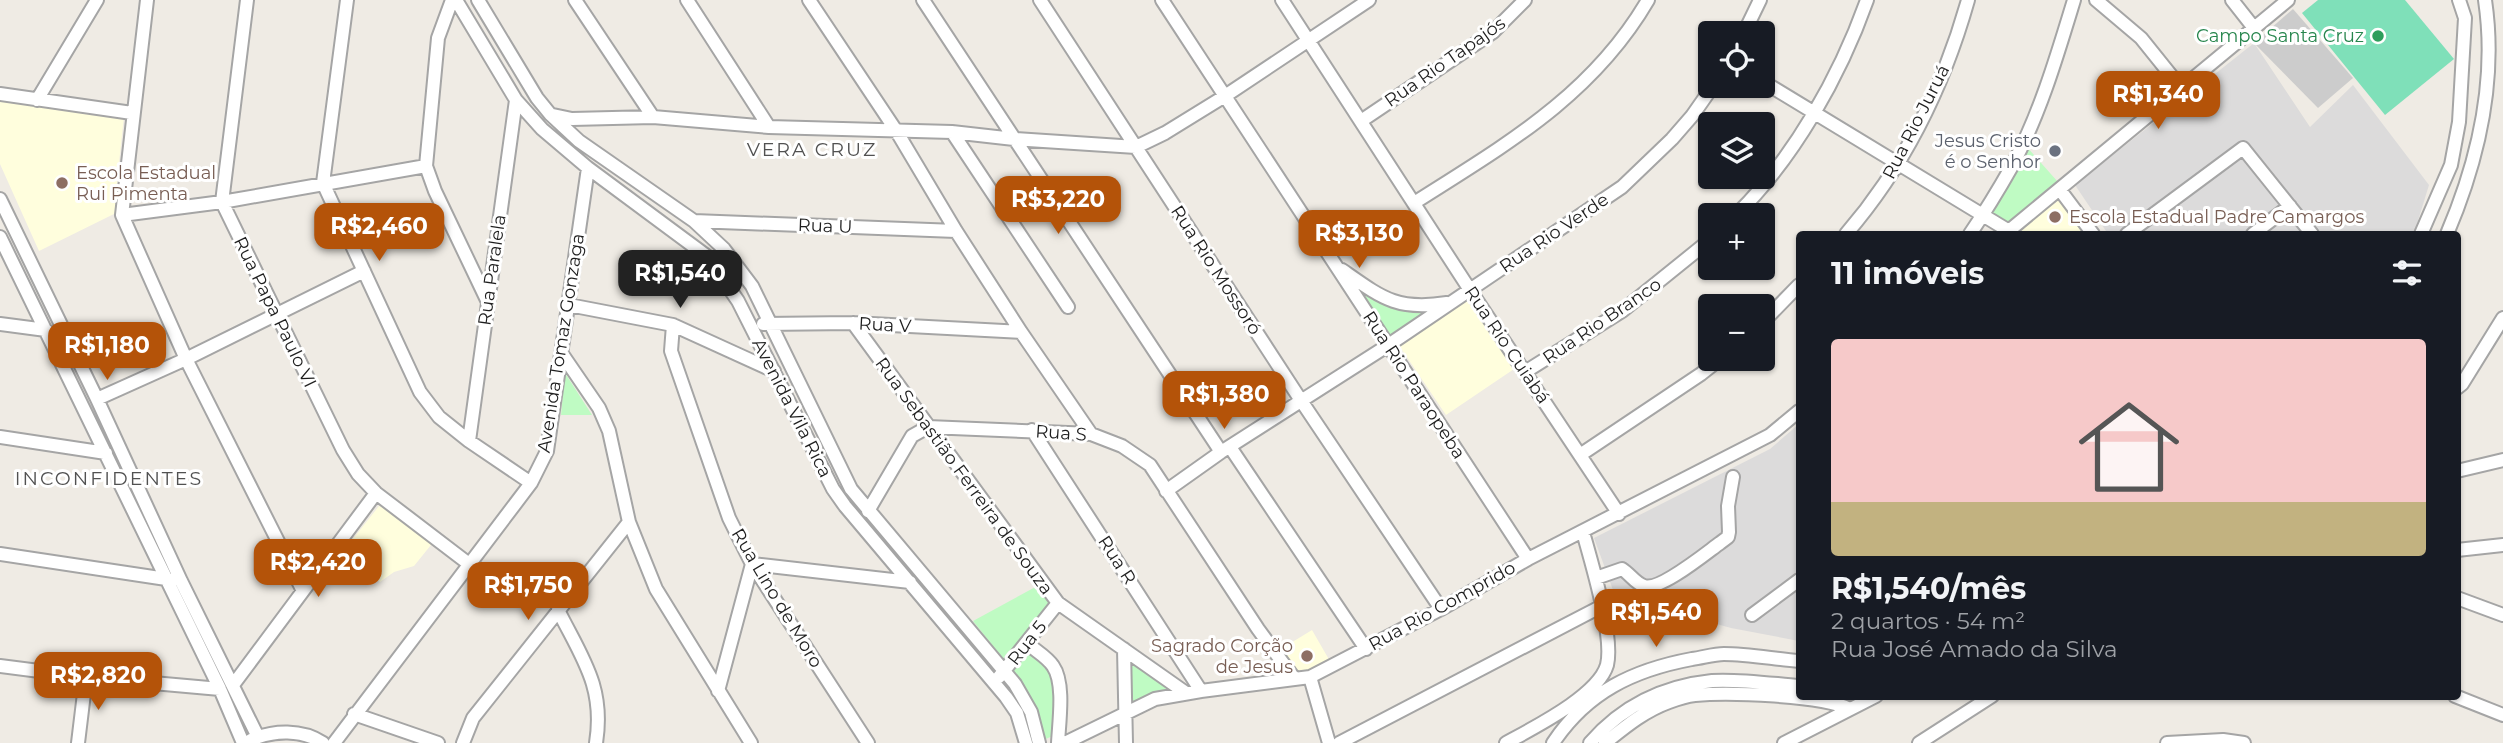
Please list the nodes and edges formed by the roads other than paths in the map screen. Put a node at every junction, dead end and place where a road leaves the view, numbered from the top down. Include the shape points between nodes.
1 (97, 0) edge
2 (146, 0) edge
3 (247, 0) edge
4 (347, 0) edge
5 (454, 0) edge
6 (478, 0) edge
7 (575, 0) edge
8 (687, 0) edge
9 (809, 0) edge
10 (923, 0) edge
11 (1040, 0) edge
12 (1162, 0) edge
13 (1282, 0) edge
14 (1369, 0) edge
15 (1525, 0) edge
16 (1648, 0) edge
17 (1760, 0) edge
18 (1867, 0) edge
19 (1968, 0) edge
20 (2074, 0) edge
21 (2096, 0) edge
22 (2232, 0) edge
23 (2288, 0) edge
24 (2459, 0) edge
25 (2485, 0) edge
26 (2465, 19) junction
27 (1750, 21) edge
28 (2254, 28) junction
29 (2490, 34) junction
30 (1308, 39) junction
31 (1775, 89) edge
32 (2182, 89) junction
33 (0, 94) edge
34 (1225, 96) junction
35 (1705, 98) edge
36 (37, 100) junction
37 (516, 100) junction
38 (132, 113) junction
39 (1813, 113) junction
40 (550, 114) junction
41 (653, 117) junction
42 (582, 119) junction
43 (1361, 121) junction
44 (769, 127) junction
45 (897, 132) junction
46 (951, 132) junction
47 (1014, 139) junction
48 (579, 141) junction
49 (1136, 147) junction
50 (1898, 165) junction
51 (426, 166) junction
52 (588, 168) junction
53 (323, 183) junction
54 (2060, 190) junction
55 (0, 199) edge
56 (222, 202) junction
57 (1414, 203) junction
58 (1749, 203) edge
59 (2290, 206) junction
60 (121, 215) junction
61 (1982, 216) junction
62 (694, 221) junction
63 (956, 231) junction
64 (1849, 231) edge
65 (1972, 231) edge
66 (2004, 231) edge
67 (2009, 231) edge
68 (2091, 231) edge
69 (2131, 231) edge
70 (2257, 231) edge
71 (2310, 231) edge
72 (2422, 231) edge
73 (2448, 231) edge
74 (0, 237) edge
75 (1698, 250) edge
76 (1338, 266) junction
77 (364, 271) junction
78 (1796, 288) edge
79 (1470, 290) junction
80 (487, 300) junction
81 (1451, 302) junction
82 (569, 305) junction
83 (1068, 307) dead end
84 (1775, 310) edge
85 (276, 313) junction
86 (2503, 318) edge
87 (853, 323) junction
88 (0, 324) edge
89 (750, 324) junction
90 (770, 324) junction
91 (673, 325) junction
92 (46, 330) junction
93 (1021, 332) junction
94 (1387, 346) junction
95 (562, 354) junction
96 (186, 359) junction
97 (774, 371) junction
98 (1705, 371) edge
99 (1525, 372) junction
100 (2461, 385) edge
101 (97, 399) junction
102 (1302, 402) junction
103 (1796, 413) edge
104 (928, 427) junction
105 (1032, 430) junction
106 (1091, 434) junction
107 (0, 437) edge
108 (469, 441) junction
109 (1225, 450) junction
110 (106, 453) junction
111 (1580, 455) junction
112 (2503, 460) edge
113 (2461, 470) edge
114 (1733, 477) dead end
115 (531, 483) junction
116 (1166, 491) junction
117 (376, 493) junction
118 (868, 511) junction
119 (1619, 514) junction
120 (629, 522) junction
121 (1583, 532) junction
122 (2503, 545) edge
123 (2461, 550) edge
124 (0, 554) edge
125 (1528, 559) junction
126 (469, 564) junction
127 (752, 564) junction
128 (1596, 578) junction
129 (167, 579) junction
130 (181, 581) junction
131 (910, 582) junction
132 (1796, 582) edge
133 (303, 591) junction
134 (2461, 599) edge
135 (1058, 603) junction
136 (1602, 606) junction
137 (1441, 609) junction
138 (558, 610) junction
139 (1752, 615) dead end
140 (2503, 615) edge
141 (1028, 644) junction
142 (1124, 649) junction
143 (1366, 649) junction
144 (1275, 654) junction
145 (1796, 661) edge
146 (0, 666) edge
147 (1005, 672) junction
148 (86, 677) junction
149 (1310, 677) junction
150 (1294, 678) junction
151 (995, 681) junction
152 (1273, 681) junction
153 (233, 685) junction
154 (1796, 686) edge
155 (220, 689) junction
156 (718, 691) junction
157 (1201, 691) junction
158 (1186, 693) junction
159 (1796, 698) edge
160 (2461, 698) edge
161 (1815, 700) edge
162 (1868, 700) edge
163 (1986, 700) edge
164 (1850, 709) junction
165 (1126, 713) junction
166 (354, 714) junction
167 (2503, 715) edge
168 (258, 737) junction
169 (78, 743) edge
170 (244, 743) edge
171 (323, 743) edge
172 (334, 743) edge
173 (439, 743) edge
174 (463, 743) edge
175 (596, 743) edge
176 (751, 743) edge
177 (869, 743) edge
178 (1026, 743) edge
179 (1039, 743) edge
180 (1058, 743) edge
181 (1065, 743) edge
182 (1126, 743) edge
183 (1329, 743) edge
184 (1339, 743) edge
185 (1506, 743) edge
186 (1553, 743) edge
187 (1590, 743) edge
188 (1605, 743) edge
189 (1784, 743) edge
190 (1919, 743) edge
191 (2167, 743) edge
192 (2244, 743) edge

1 - 36 street
2 - 38 street
3 - 56 street
4 - 53 street
5 - 37 street, Avenida Vila Rica
5 - 51 street via 438,38
6 - 40 street, Avenida Vila Rica
7 - 41 street
8 - 44 street
9 - 45 street
10 - 47 street
11 - 49 street, Rua Rio Mossoró
12 - 34 street, Rua Rio Paraopeba
13 - 30 street, Rua Rio Cuiabá
14 - 30 street
15 - 43 street, Rua Rio Tapajós via 1493,32
16 - 57 street via 1608,58 1550,112
17 - 27 street
18 - 39 street via 1840,67
19 - 50 street, Rua Rio Juruá via 1956,42
20 - 61 street via 2036,112
21 - 32 street via 2140,38
22 - 28 street
23 - 28 street
24 - 26 street
25 - 29 street
26 - 29 street via 2474,44 2483,44
26 - 72 street via 2459,122 2451,165
28 - 32 street
29 - 73 street via 2484,120 2466,190
30 - 34 street
30 - 43 street, Rua Rio Cuiabá
31 - 39 street
32 - 54 street
33 - 36 street
34 - 49 street
34 - 76 street, Rua Rio Paraopeba
35 - 79 street, Rua Rio Verde via 1672,139 1622,187
36 - 38 street
37 - 52 street, Avenida Vila Rica
37 - 80 street, Rua Paralela
38 - 60 street
39 - 50 street
39 - 58 street
40 - 42 street
40 - 48 street, Avenida Vila Rica
41 - 42 street
41 - 44 street
42 - 48 street via 577,129
43 - 57 street, Rua Rio Cuiabá
44 - 45 street
45 - 46 street
45 - 63 street
46 - 47 street
46 - 83 street
47 - 49 street
47 - 109 street
48 - 62 street, Avenida Vila Rica
49 - 102 street, Rua Rio Mossoró
50 - 61 street
50 - 64 street, Rua Rio Juruá
51 - 53 street
51 - 80 street
52 - 82 street, Avenida Tomaz Gonzaga
52 - 89 street, Avenida Vila Rica via 708,257
53 - 56 street
53 - 77 street
54 - 67 street
54 - 68 street
55 - 101 street
56 - 60 street
56 - 85 street, Rua Papa Paulo VI
57 - 79 street, Rua Rio Cuiabá
59 - 69 street via 2243,148
59 - 70 street
59 - 71 street
60 - 96 street
61 - 65 street
61 - 66 street
62 - 63 street, Rua U
62 - 90 street, Avenida Vila Rica via 745,277
63 - 93 street
74 - 92 street
75 - 99 street, Rua Rio Branco via 1622,311
76 - 81 street via 1373,292 1400,304
76 - 94 street, Rua Rio Paraopeba
77 - 85 street
77 - 108 street via 420,392 439,417
78 - 84 street
79 - 81 street, Rua Rio Verde
79 - 99 street, Rua Rio Cuiabá
80 - 108 street, Rua Paralela
81 - 94 street, Rua Rio Verde
82 - 91 street
82 - 95 street, Avenida Tomaz Gonzaga
85 - 96 street
85 - 117 street, Rua Papa Paulo VI via 343,450
86 - 100 street
87 - 90 street, Rua V
87 - 93 street, Rua V
87 - 104 street, Rua Sebastião Ferreira de Souza
88 - 92 street
89 - 90 street, Rua V
89 - 97 street, Avenida Vila Rica
90 - 118 street, Avenida Vila Rica via 851,489
91 - 97 street
91 - 127 street, Rua Lino de Moro via 671,351 676,370 729,518
92 - 110 street
93 - 106 street
94 - 102 street, Rua Rio Verde
94 - 125 street, Rua Rio Paraopeba
95 - 115 street, Avenida Tomaz Gonzaga via 547,451
95 - 120 street via 609,431
96 - 101 street
96 - 133 street
97 - 131 street, Avenida Vila Rica via 833,489
98 - 111 street
99 - 111 street, Rua Rio Cuiabá
101 - 130 street
102 - 109 street, Rua Rio Verde
102 - 137 street, Rua Rio Mossoró
103 - 119 street, Rua Rio Comprido via 1770,435
104 - 105 street, Rua S
104 - 118 street via 912,436
104 - 135 street, Rua Sebastião Ferreira de Souza
105 - 106 street, Rua S
105 - 157 street, Rua R
106 - 116 street, Rua S via 1122,446 1150,465
107 - 110 street
108 - 115 street
109 - 116 street, Rua Rio Verde
109 - 143 street
110 - 129 street
111 - 119 street, Rua Rio Cuiabá
112 - 113 street
114 - 128 street via 1729,532 1720,543 1653,586 1641,584 1622,569
115 - 126 street, Avenida Tomaz Gonzaga
116 - 144 street, Rua S
117 - 126 street, Rua Papa Paulo VI
117 - 133 street
118 - 147 street, Avenida Vila Rica
119 - 121 street, Rua Rio Comprido
120 - 138 street
120 - 156 street via 656,589
121 - 125 street, Rua Rio Comprido
121 - 128 street
122 - 123 street
124 - 129 street
125 - 137 street, Rua Rio Comprido
126 - 166 street, Avenida Tomaz Gonzaga
127 - 131 street
127 - 156 street
127 - 177 street, Rua Lino de Moro
128 - 136 street
129 - 130 street
129 - 155 street
130 - 153 street
131 - 151 street, Avenida Vila Rica
132 - 139 street
133 - 153 street
134 - 140 street
135 - 141 street, Rua 5
135 - 142 street, Rua Sebastião Ferreira de Souza
136 - 184 street
136 - 185 street via 1608,649 1606,666 1596,681 1560,714
137 - 143 street, Rua Rio Comprido
138 - 174 street via 473,718
138 - 175 street via 595,685 599,707
141 - 147 street, Rua 5
141 - 180 street via 1052,663 1058,674
142 - 158 street, Rua Sebastião Ferreira de Souza
142 - 165 street
143 - 149 street, Rua Rio Comprido
144 - 150 street, Rua S
144 - 152 street
145 - 186 street via 1723,654 1634,674 1605,690
146 - 148 street
147 - 151 street, Rua 5
147 - 179 street, Avenida Vila Rica via 1031,712
148 - 155 street
148 - 169 street
149 - 150 street, Rua Rio Comprido
149 - 183 street
150 - 152 street, Rua Rio Comprido
151 - 178 street, Avenida Vila Rica via 1017,713
152 - 157 street, Rua Rio Comprido
153 - 168 street
154 - 187 street via 1715,681 1668,689 1620,714
155 - 170 street
156 - 176 street
157 - 158 street, Rua Rio Comprido
158 - 165 street, Rua Rio Comprido via 1155,699
159 - 188 street via 1693,695 1641,715
160 - 167 street
161 - 164 street
162 - 164 street
163 - 190 street
164 - 189 street
165 - 181 street, Rua Rio Comprido
165 - 182 street
166 - 172 street, Avenida Tomaz Gonzaga
166 - 173 street
168 - 170 street
168 - 171 street via 290,731
191 - 192 street

